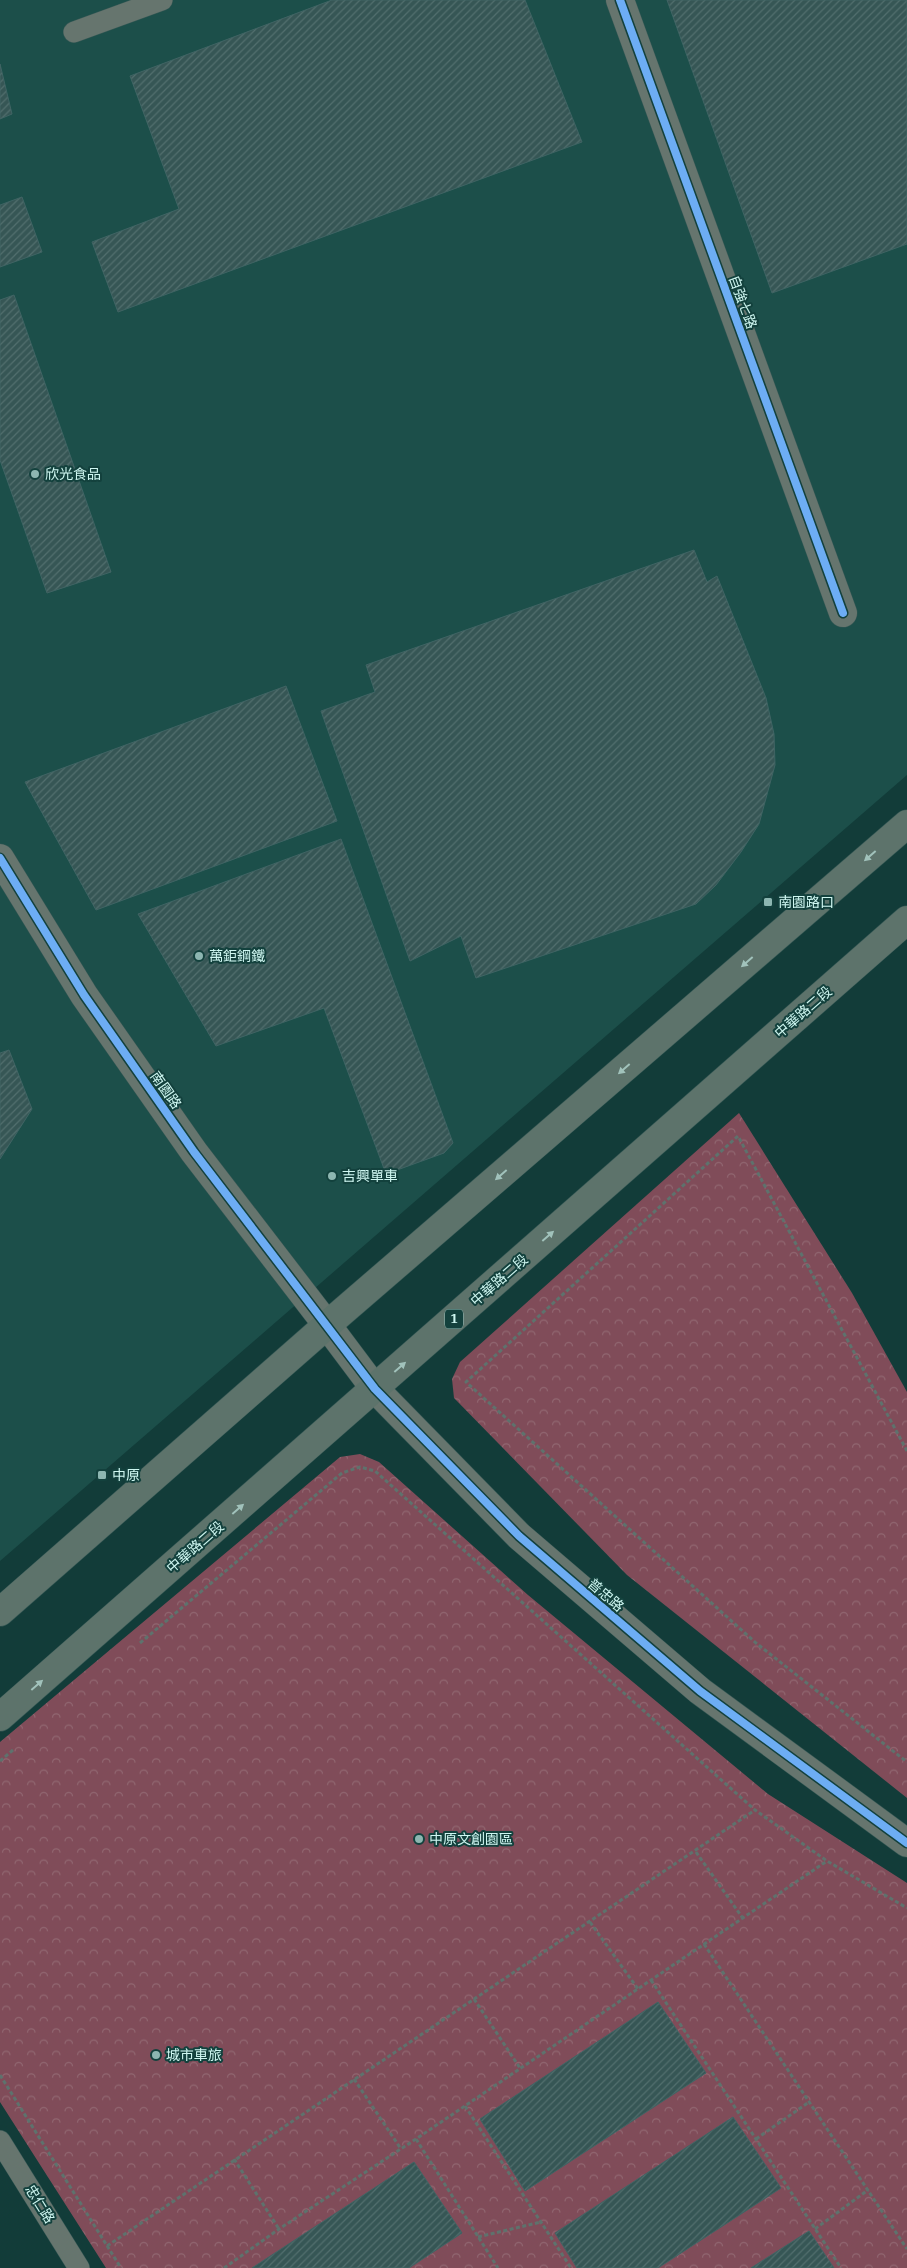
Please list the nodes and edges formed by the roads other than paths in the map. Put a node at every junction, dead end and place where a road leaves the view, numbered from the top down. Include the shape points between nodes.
1 (162, 0) edge
2 (620, 0) edge
3 (74, 32) dead end
4 (843, 613) dead end
5 (907, 824) edge
6 (0, 858) edge
7 (907, 920) edge
8 (327, 1325) junction
9 (376, 1389) junction
10 (0, 1611) edge
11 (0, 1717) edge
12 (907, 1843) edge
13 (0, 2141) edge
14 (79, 2268) edge

1 - 3 lane
2 - 4 street, 自強七路
5 -> 8 main road
6 - 8 street, 南園路 via 84,995 194,1152
9 -> 7 main road, 中華路二段 / 1
8 - 9 street, 普忠路
8 - 10 main road
11 -> 9 main road, 中華路二段 / 1
9 - 12 street, 普忠路 via 519,1536 684,1678
13 - 14 lane, 忠仁路

